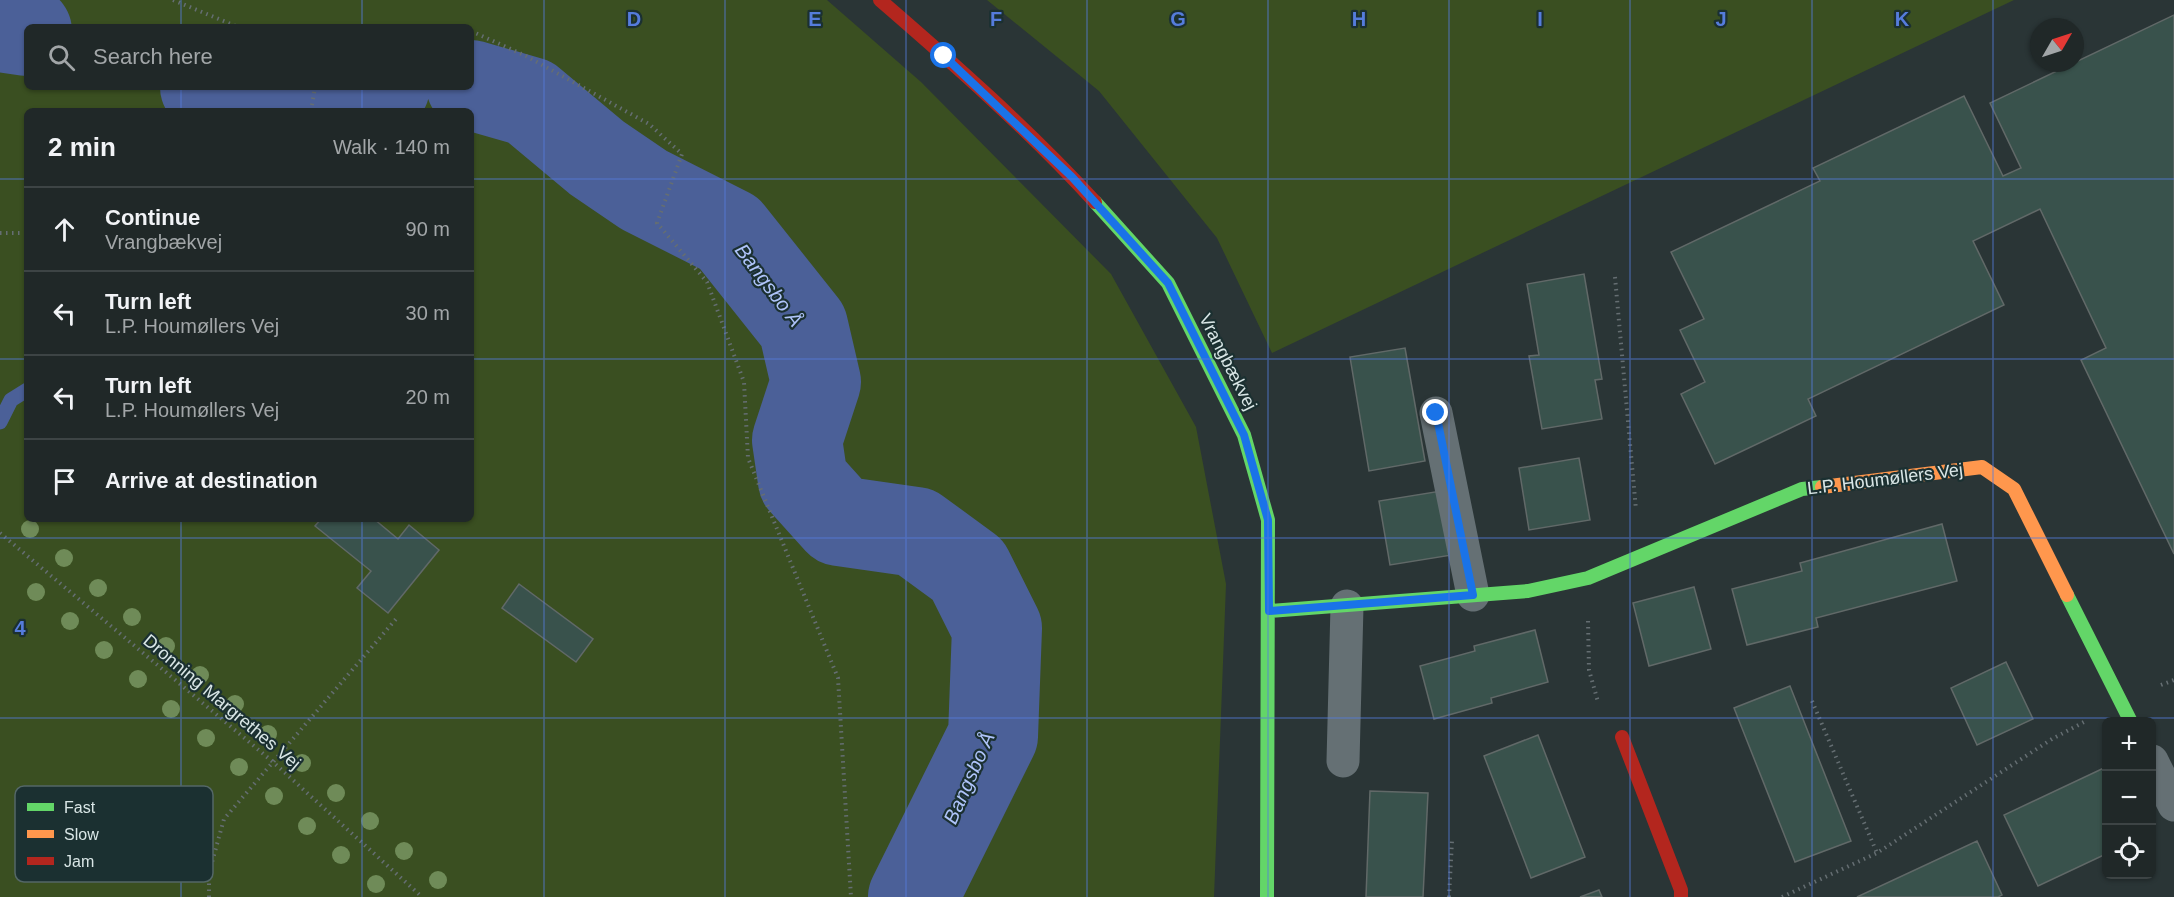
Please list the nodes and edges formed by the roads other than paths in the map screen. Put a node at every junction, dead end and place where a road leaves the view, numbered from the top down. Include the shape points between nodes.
1 (879, 0) edge
2 (1436, 413) dead end
3 (1473, 595) junction
4 (1347, 606) junction
5 (1269, 611) junction
6 (2128, 717) edge
7 (1622, 737) road end
8 (1343, 761) dead end
9 (2156, 771) edge
10 (2174, 805) edge
11 (1267, 897) edge
12 (1681, 897) edge

1 - 5 street, Vrangbækvej via 1072,177 1168,283 1244,435 1268,520
2 - 3 street
3 - 4 street, L.P. Houmøllers Vej
3 - 6 street, L.P. Houmøllers Vej via 1528,591 1588,578 1802,489 1982,467 2014,489
4 - 5 street, L.P. Houmøllers Vej
4 - 8 street
5 - 11 street, Vrangbækvej
7 - 12 street
9 - 10 street

